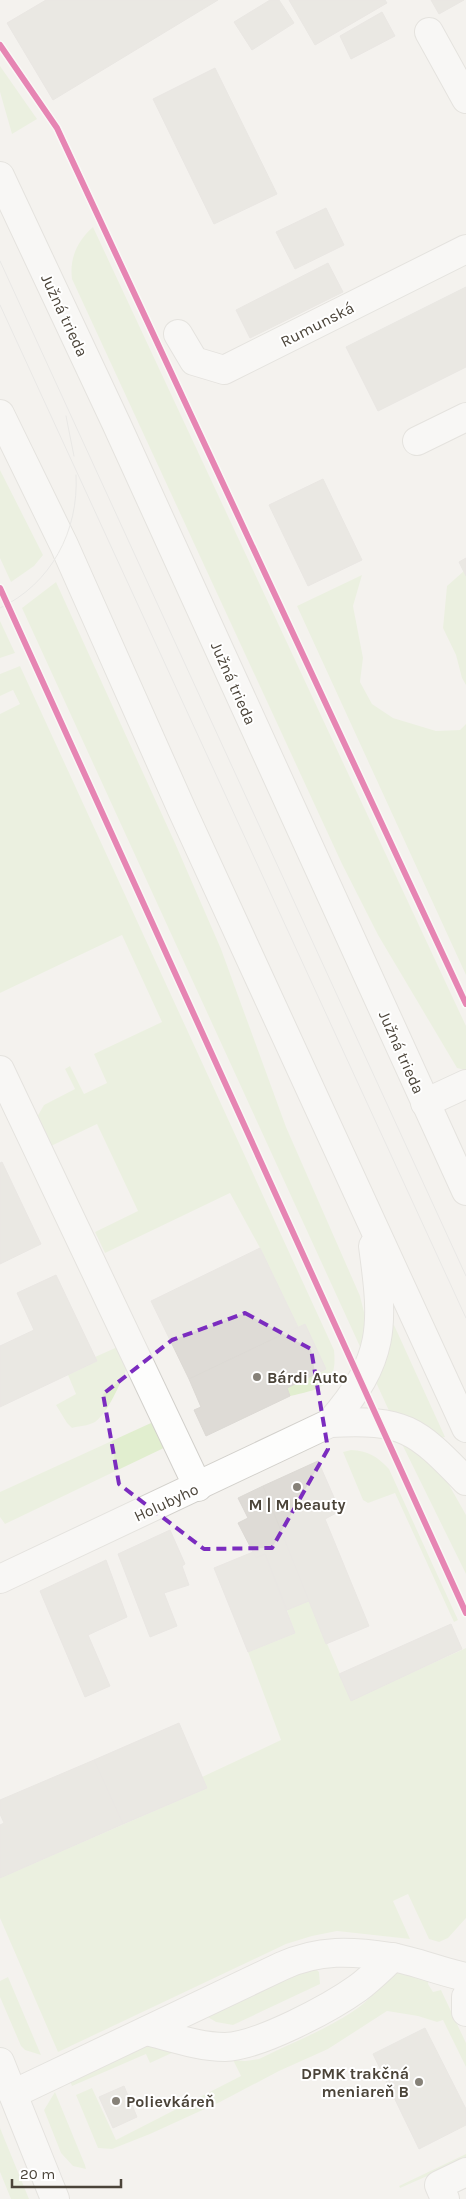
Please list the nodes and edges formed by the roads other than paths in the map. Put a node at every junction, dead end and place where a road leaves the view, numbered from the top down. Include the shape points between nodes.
1 (429, 32) dead end
2 (466, 99) edge
3 (0, 176) edge
4 (466, 248) edge
5 (178, 334) dead end
6 (0, 414) edge
7 (466, 417) edge
8 (417, 441) dead end
9 (0, 1070) edge
10 (466, 1084) edge
11 (425, 1103) junction
12 (466, 1191) edge
13 (368, 1216) junction
14 (330, 1423) junction
15 (466, 1428) edge
16 (466, 1481) edge
17 (198, 1487) junction
18 (0, 1579) edge
19 (393, 1958) junction
20 (466, 1977) edge
21 (466, 1997) edge
22 (466, 2012) edge
23 (146, 2031) junction
24 (0, 2062) edge
25 (13, 2094) junction
26 (466, 2172) edge
27 (55, 2199) edge
28 (445, 2199) edge

1 - 2 street
3 - 11 street, Južná trieda via 116,423
4 - 5 street, Rumunská via 224,370 194,361
6 - 13 street via 64,545
7 - 8 street
9 - 17 street
10 - 11 street
11 - 12 street, Južná trieda
13 - 14 street via 380,1310 377,1343 354,1394
13 - 15 street
14 - 16 street via 379,1422 400,1427 434,1448
14 - 17 street, Holubyho
17 - 18 street, Holubyho
19 - 20 street
19 - 23 street via 329,1952 296,1959
19 - 23 street via 359,1987 331,2005 243,2045 214,2047
21 - 22 street
23 - 25 street
24 - 25 street
25 - 27 street
26 - 28 street via 438,2185

